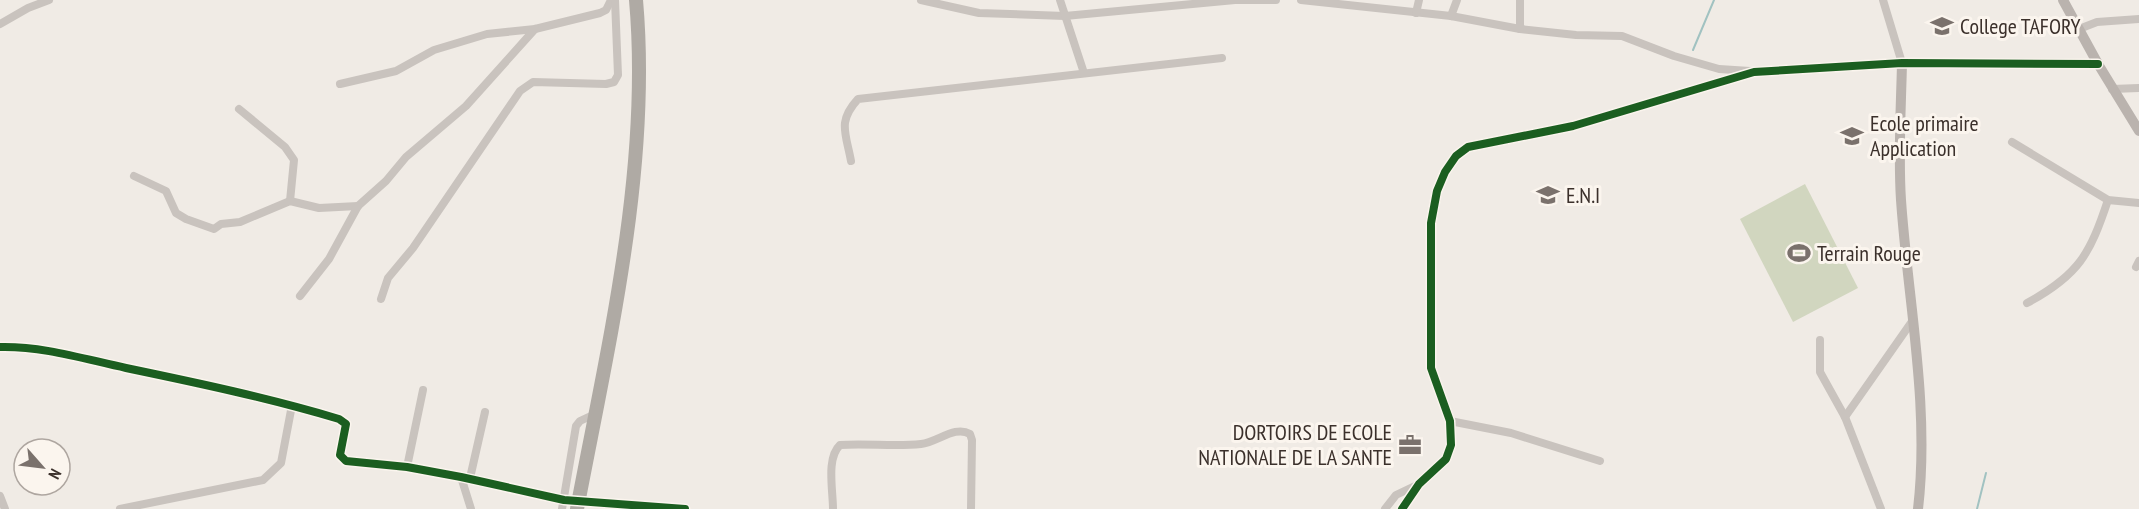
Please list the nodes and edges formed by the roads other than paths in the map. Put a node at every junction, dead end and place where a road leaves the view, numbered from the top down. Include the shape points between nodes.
1 (49, 0) edge
2 (613, 0) edge
3 (636, 0) edge
4 (921, 0) edge
5 (1060, 0) edge
6 (1234, 0) edge
7 (1276, 0) edge
8 (1301, 0) edge
9 (1419, 0) edge
10 (1457, 0) edge
11 (1520, 0) edge
12 (1883, 0) edge
13 (2063, 0) edge
14 (1178, 2) edge
15 (27, 4) edge
16 (956, 4) edge
17 (606, 9) junction
18 (615, 12) junction
19 (1416, 13) junction
20 (1065, 16) junction
21 (1451, 16) junction
22 (2139, 19) edge
23 (0, 24) edge
24 (535, 29) junction
25 (1520, 29) junction
26 (2079, 29) junction
27 (1222, 58) dead end
28 (1902, 63) junction
29 (2098, 64) junction
30 (1754, 72) junction
31 (1084, 73) junction
32 (340, 84) dead end
33 (2139, 88) edge
34 (2112, 89) junction
35 (239, 109) dead end
36 (2139, 131) edge
37 (2012, 142) dead end
38 (851, 162) dead end
39 (134, 176) dead end
40 (2108, 200) junction
41 (290, 201) junction
42 (2139, 203) edge
43 (358, 206) junction
44 (300, 296) dead end
45 (381, 299) dead end
46 (2027, 303) dead end
47 (1913, 320) junction
48 (1820, 340) dead end
49 (0, 347) edge
50 (423, 390) dead end
51 (292, 405) junction
52 (485, 412) dead end
53 (1845, 417) junction
54 (1450, 421) junction
55 (1599, 461) dead end
56 (407, 467) junction
57 (465, 477) junction
58 (1419, 484) junction
59 (0, 498) edge
60 (573, 503) edge
61 (642, 507) edge
62 (5, 509) edge
63 (120, 509) edge
64 (471, 509) edge
65 (562, 509) edge
66 (685, 509) edge
67 (833, 509) edge
68 (971, 509) edge
69 (1385, 509) edge
70 (1402, 509) edge
71 (1881, 509) edge
72 (1918, 509) edge

1 - 15 street
2 - 17 street
2 - 18 street
3 - 60 highway via 639,98 628,229 595,414
4 - 16 street
5 - 20 street
6 - 7 street
6 - 14 street
8 - 19 street
9 - 19 street
10 - 21 street
11 - 25 street
12 - 28 street
13 - 26 street
14 - 20 street
15 - 23 street
16 - 20 street via 979,13
17 - 18 street
17 - 24 street
18 - 45 street via 618,75 614,82 533,82 520,91 413,248 388,278
19 - 21 street
20 - 31 street
21 - 25 street
22 - 26 street via 2097,22
24 - 32 street via 487,34 434,50 396,71
24 - 43 street via 466,106 406,157
25 - 30 street via 1622,36 1719,69
26 - 29 street
27 - 31 street
28 - 29 street
28 - 30 street
28 - 47 street via 1901,198
29 - 34 street
30 - 54 street via 1573,126 1468,147 1456,156 1437,191 1431,223 1431,368
31 - 38 street via 858,99 844,121
33 - 34 street
34 - 36 street
35 - 41 street via 285,147 294,160
37 - 40 street
39 - 41 street via 166,191 176,213 214,229
40 - 42 street
40 - 46 street via 2083,259 2048,292
41 - 43 street via 319,208
43 - 44 street via 329,260
47 - 53 street
47 - 72 street via 1922,414
48 - 53 street via 1820,372
49 - 51 street via 27,347
50 - 56 street
51 - 56 street via 346,424 340,455 346,461
51 - 63 street via 281,463 263,480
52 - 57 street
53 - 71 street
54 - 55 street via 1511,433
54 - 58 street via 1451,445 1446,459
56 - 57 street
57 - 60 street
57 - 64 street
58 - 69 street via 1396,495
58 - 70 street
59 - 62 street
60 - 61 street
60 - 65 street
61 - 66 street
67 - 68 street via 832,465 835,449 840,445 922,444 963,430 972,441

